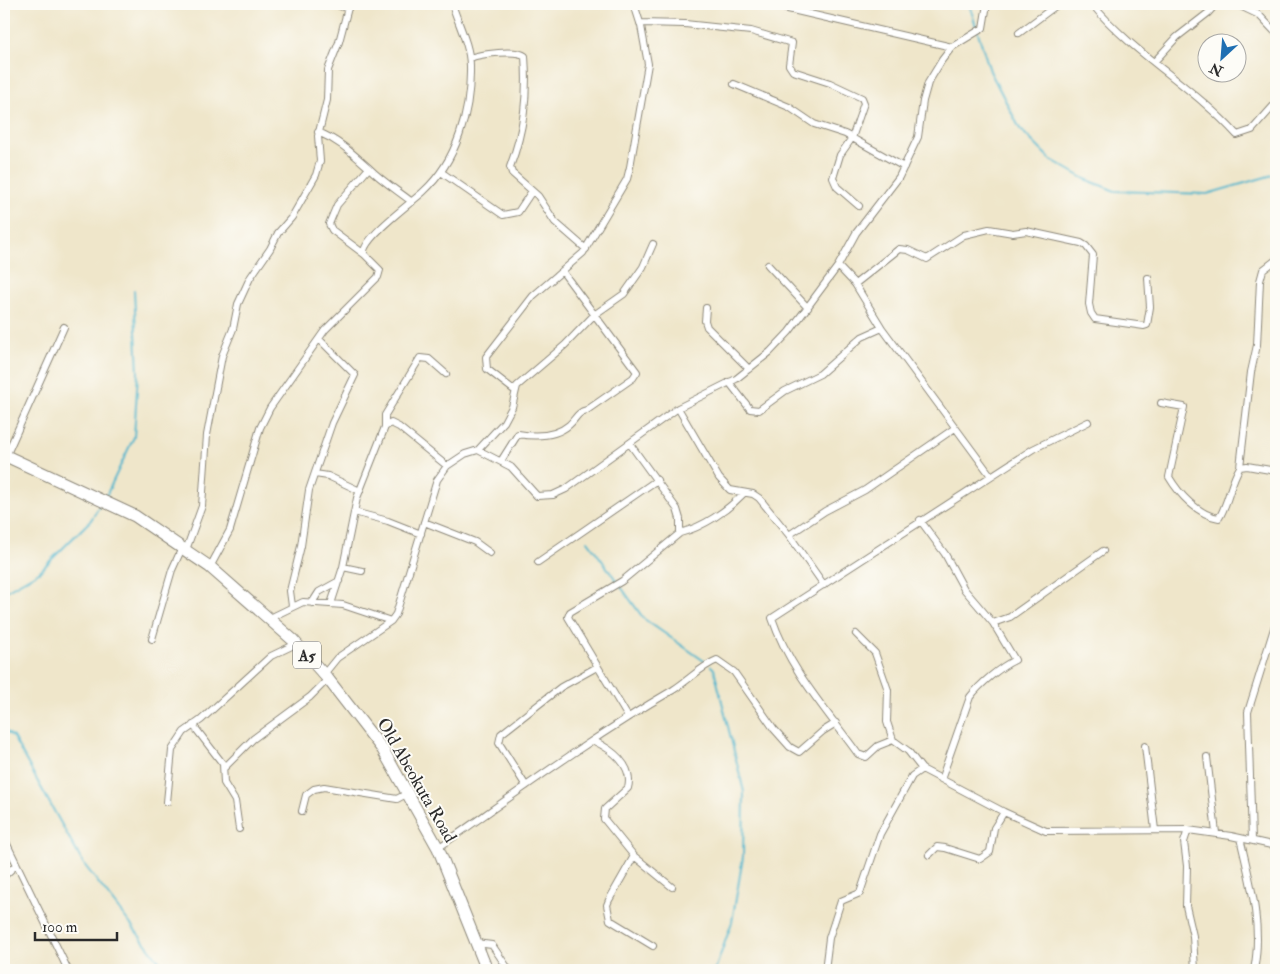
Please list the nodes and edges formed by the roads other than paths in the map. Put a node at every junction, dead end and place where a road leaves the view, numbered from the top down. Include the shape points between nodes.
1 (335, 4) edge
2 (452, 4) edge
3 (634, 4) edge
4 (987, 4) edge
5 (1058, 4) edge
6 (1092, 4) edge
7 (1216, 4) edge
8 (1236, 4) edge
9 (349, 6) edge
10 (775, 6) dead end
11 (640, 23) junction
12 (1019, 33) dead end
13 (1276, 33) edge
14 (952, 48) junction
15 (470, 58) junction
16 (1154, 62) junction
17 (734, 84) dead end
18 (1276, 103) edge
19 (318, 132) junction
20 (852, 138) junction
21 (904, 167) junction
22 (369, 168) junction
23 (441, 172) junction
24 (532, 191) junction
25 (412, 202) junction
26 (859, 206) dead end
27 (653, 244) dead end
28 (586, 250) junction
29 (364, 254) junction
30 (1276, 260) edge
31 (768, 264) dead end
32 (838, 266) junction
33 (562, 271) junction
34 (1148, 278) dead end
35 (855, 284) junction
36 (706, 308) dead end
37 (808, 308) junction
38 (594, 314) junction
39 (64, 327) dead end
40 (882, 328) junction
41 (319, 339) junction
42 (749, 369) junction
43 (446, 374) dead end
44 (729, 382) junction
45 (514, 390) junction
46 (1161, 402) dead end
47 (678, 408) junction
48 (1088, 422) dead end
49 (385, 427) junction
50 (955, 428) junction
51 (630, 444) junction
52 (478, 450) junction
53 (5, 455) edge
54 (501, 461) junction
55 (447, 466) junction
56 (1240, 467) junction
57 (1276, 471) edge
58 (315, 474) junction
59 (991, 476) junction
60 (656, 480) junction
61 (360, 491) junction
62 (743, 494) junction
63 (354, 512) junction
64 (920, 520) junction
65 (424, 522) junction
66 (680, 533) junction
67 (421, 534) junction
68 (789, 535) junction
69 (184, 549) junction
70 (1103, 551) dead end
71 (490, 553) dead end
72 (538, 562) dead end
73 (210, 567) junction
74 (343, 567) junction
75 (362, 572) dead end
76 (339, 581) junction
77 (824, 585) junction
78 (326, 588) junction
79 (334, 595) junction
80 (312, 603) junction
81 (331, 604) junction
82 (292, 606) junction
83 (270, 618) junction
84 (391, 621) junction
85 (1276, 622) edge
86 (993, 623) junction
87 (856, 634) dead end
88 (152, 639) dead end
89 (296, 644) junction
90 (597, 667) junction
91 (326, 676) junction
92 (628, 717) junction
93 (836, 723) junction
94 (193, 725) junction
95 (594, 740) junction
96 (893, 740) junction
97 (1145, 746) dead end
98 (1206, 757) dead end
99 (224, 768) junction
100 (922, 768) junction
101 (942, 777) junction
102 (526, 786) junction
103 (408, 793) junction
104 (167, 802) dead end
105 (302, 811) dead end
106 (1004, 812) junction
107 (239, 829) dead end
108 (1155, 830) junction
109 (1188, 830) junction
110 (1216, 833) junction
111 (4, 838) edge
112 (1240, 838) junction
113 (1252, 840) junction
114 (1276, 846) edge
115 (438, 848) junction
116 (929, 855) dead end
117 (634, 856) junction
118 (16, 865) junction
119 (4, 876) edge
120 (672, 887) dead end
121 (476, 943) junction
122 (653, 946) dead end
123 (68, 970) edge
124 (487, 970) edge
125 (509, 970) edge
126 (825, 970) edge
127 (1194, 970) edge
128 (1254, 970) edge

1 - 9 street
2 - 15 street
3 - 11 street
4 - 14 street via 982,28
5 - 12 street
6 - 16 street via 1114,29
7 - 16 street via 1176,37
8 - 13 street via 1259,16
9 - 19 street via 328,70 327,100
10 - 14 street
11 - 20 street via 685,24 751,32 792,43 789,65 792,70 830,83 864,100
11 - 28 street via 648,64 630,167
14 - 21 street via 928,83 918,137
15 - 23 street via 464,122
15 - 24 street via 512,52 525,56 523,130 510,168 515,178
16 - 18 street via 1183,84 1237,135 1252,130
17 - 20 street via 789,107 814,124
19 - 22 street via 336,139
19 - 69 street via 320,161 316,175 303,200 250,278 234,317 215,384 207,435 202,506
20 - 21 street
20 - 26 street via 840,155 833,178 837,187
21 - 32 street via 892,190 856,233
22 - 25 street
22 - 29 street via 337,205 329,224 332,230
23 - 24 street via 503,215 518,212
23 - 25 street
24 - 28 street via 555,222
25 - 29 street via 382,227 365,246
27 - 38 street via 628,290
28 - 33 street
29 - 41 street via 378,268 379,274
30 - 56 street via 1263,270 1260,281 1257,345 1248,389
31 - 37 street
32 - 35 street
32 - 37 street
33 - 38 street
33 - 45 street via 533,296 486,357 487,368
34 - 35 street via 1150,307 1147,325 1095,319 1089,304 1094,262 1086,246 1038,233 994,228 964,235 927,259 899,249
35 - 40 street
36 - 42 street via 707,327
37 - 42 street via 770,352
38 - 45 street via 565,345
38 - 54 street via 635,367 636,376 580,412 559,432 535,436 518,434
39 - 53 street
40 - 44 street via 862,337 820,374 785,391 759,410 750,409
40 - 50 street
41 - 58 street via 355,375 332,423
41 - 73 street via 263,420 230,530
42 - 44 street
43 - 49 street via 429,359 420,358 386,416
44 - 47 street
45 - 52 street via 512,407 504,422
46 - 56 street via 1184,407 1169,477 1185,498 1211,517 1219,518
47 - 51 street
47 - 62 street via 719,478 730,490
48 - 59 street via 1033,449
49 - 55 street via 391,423 399,427
49 - 61 street
50 - 59 street
50 - 68 street via 865,490
51 - 54 street via 566,489 544,497 533,493 511,467
51 - 60 street
52 - 54 street
52 - 55 street
53 - 69 highway, Old Abeokuta Road / A5 via 136,516
55 - 65 street via 432,492
56 - 57 street
58 - 61 street via 328,476
58 - 82 street via 309,490 290,592
59 - 64 street
60 - 66 street via 677,509
60 - 72 street
61 - 63 street
62 - 66 street via 722,513
62 - 68 street via 759,498
63 - 67 street
63 - 74 street
64 - 77 street
64 - 86 street via 945,554 964,589
65 - 67 street
65 - 71 street via 475,542
66 - 90 street via 622,581 570,612 569,620
67 - 84 street via 399,606
68 - 77 street
69 - 73 highway, Old Abeokuta Road / A5
69 - 88 street via 172,570
70 - 86 street via 1010,616
73 - 83 highway, Old Abeokuta Road / A5
74 - 75 street
74 - 76 street
76 - 78 street
76 - 79 street
77 - 93 street via 772,618 780,643
78 - 79 street
78 - 80 street
79 - 81 street
80 - 81 street
80 - 82 street
81 - 84 street
82 - 83 street
83 - 89 highway, Old Abeokuta Road / A5
84 - 91 street via 338,658
85 - 113 street via 1248,712
86 - 101 street via 1015,660 977,687 970,698
87 - 96 street via 875,653 888,690 887,722
89 - 91 highway, Old Abeokuta Road / A5
89 - 94 street via 271,656
90 - 92 street
90 - 102 street via 561,687 501,734 499,743
91 - 99 street via 310,697 253,739
91 - 103 highway, Old Abeokuta Road / A5 via 384,750
92 - 93 street via 717,660 734,672 774,729 799,752 823,730
92 - 95 street
93 - 96 street via 864,758 878,746
94 - 99 street
94 - 104 street via 173,746
95 - 102 street
95 - 117 street via 619,757 626,770 628,788 607,806 603,815 610,829
96 - 100 street via 908,751
97 - 108 street
98 - 110 street
99 - 107 street via 224,783 235,801
100 - 101 street
100 - 126 street via 912,776 880,834 860,892 841,901 829,938
101 - 106 street
102 - 115 street
103 - 105 street via 397,799 319,787 306,795
103 - 115 highway, Old Abeokuta Road / A5
106 - 108 street via 1046,831
106 - 116 street via 994,828 990,852 980,859 937,847
108 - 109 street
109 - 110 street
109 - 127 street via 1184,842 1186,906 1193,936
110 - 112 street
111 - 118 street
112 - 113 street
112 - 128 street via 1257,923
113 - 114 street
115 - 121 highway, Old Abeokuta Road / A5
117 - 120 street
117 - 122 street via 609,900 608,912 610,920
118 - 119 street
118 - 123 street
121 - 124 highway, Old Abeokuta Road / A5
121 - 125 street via 492,945

